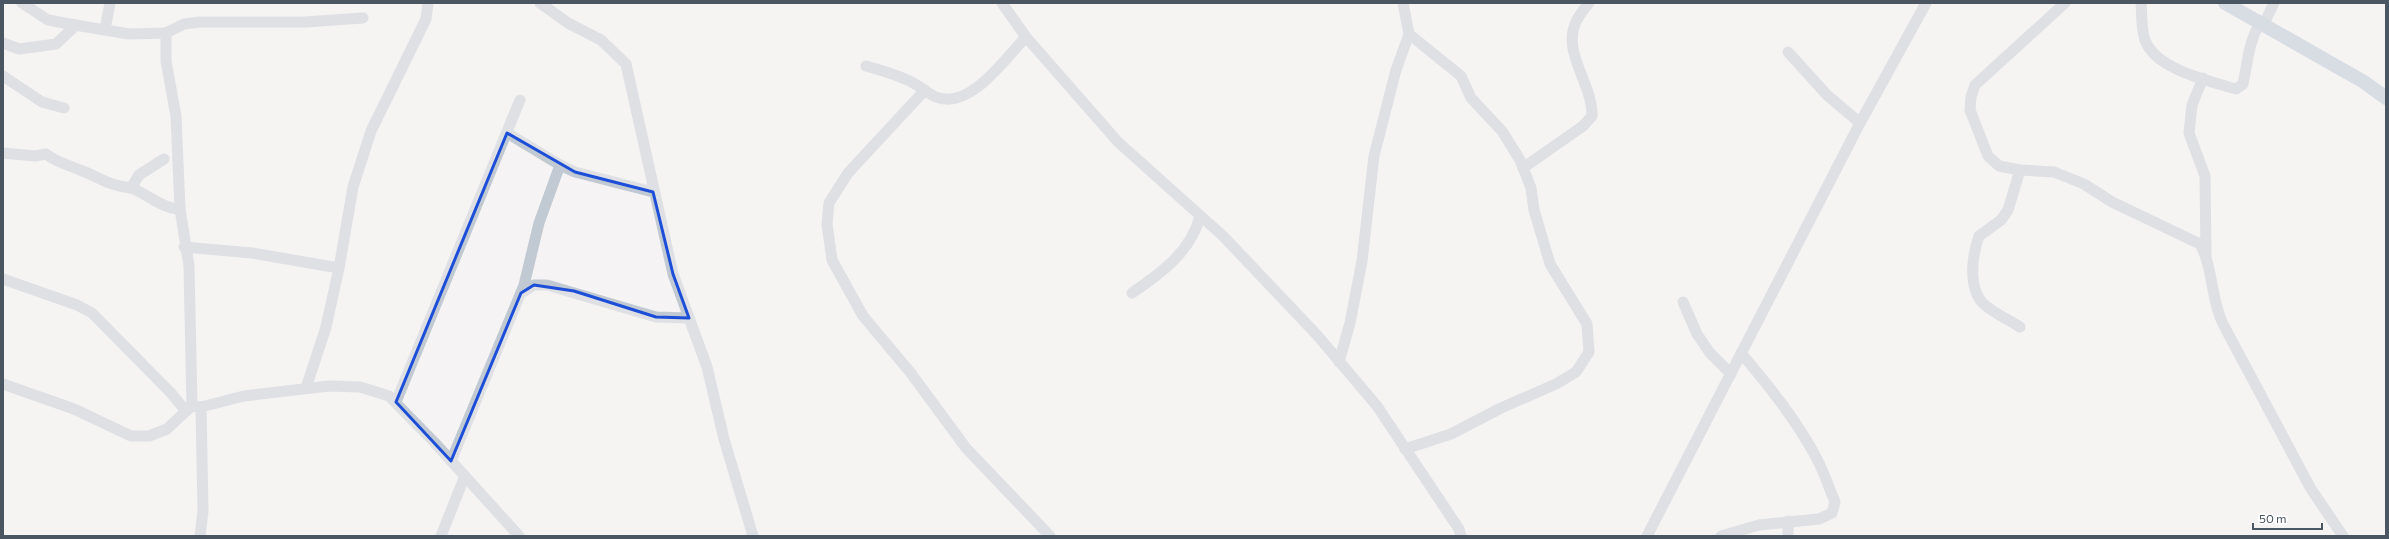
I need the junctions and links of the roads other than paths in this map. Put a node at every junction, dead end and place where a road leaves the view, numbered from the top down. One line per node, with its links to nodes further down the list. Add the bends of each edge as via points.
1 (22, 3): 14 (street, via 48,20)
2 (110, 3): 16 (street)
3 (428, 3): 42 (street, via 426,19 371,131 353,187)
4 (540, 3): 37 (street, via 568,23 601,40 626,64)
5 (1002, 3): 19 (street)
6 (1403, 3): 18 (street)
7 (1589, 3): 34 (street, via 1576,22 1572,35 1573,49 1591,98 1592,116 1583,126)
8 (1926, 3): 29 (street)
9 (2065, 3): 35 (street, via 1975,85 1971,97 1970,110 1988,156 1999,166)
10 (2141, 3): 24 (street, via 2145,40 2153,53 2164,63)
11 (2225, 3): 15 (main road)
12 (2274, 3): 15 (street)
13 (363, 18): 17 (street, via 305,22 200,22 184,24)
14 (76, 25): 16 (street); 20 (street, via 56,44 19,49)
15 (2261, 25): 24 (street, via 2251,40 2247,53 2243,84 2236,89); 26 (main road, via 2364,82)
16 (105, 29): 17 (street, via 129,34)
17 (166, 33): 38 (street, via 166,61 176,116)
18 (1409, 34): 34 (street, via 1461,76 1471,98 1502,131); 50 (street, via 1396,70 1374,156 1362,261 1350,324)
19 (1026, 37): 25 (street, via 972,92 943,98); 39 (street, via 1118,142)
20 (3, 43)
21 (1788, 52): 29 (street, via 1827,95)
22 (866, 66): 25 (street, via 900,76)
23 (3, 76): 28 (street, via 42,102)
24 (2203, 78): 41 (street, via 2192,105 2189,133 2205,176)
25 (925, 90): 64 (street, via 848,173 829,203 827,224 832,260 863,316 910,372 966,448)
26 (2386, 98)
27 (520, 100): 30 (street)
28 (64, 108)
29 (1860, 123): 49 (street)
30 (507, 132): 33 (street); 54 (street)
31 (3, 153): 36 (street, via 35,156 46,154 53,160 81,170 110,185)
32 (164, 159): 36 (street, via 139,175)
33 (560, 165): 37 (street, via 575,172); 44 (street, via 539,223)
34 (1523, 168): 56 (street, via 1550,264 1587,324 1589,352 1576,372 1556,384 1451,434)
35 (2020, 170): 41 (street, via 2054,172 2084,184 2112,202 2200,244); 48 (street, via 2008,210 2001,220 1979,236 1973,266 1978,296 1985,306)
36 (131, 188): 38 (street, via 144,193 168,209)
37 (653, 192): 47 (street, via 673,274)
38 (180, 209): 40 (street)
39 (1200, 216): 45 (street, via 1196,233 1178,256 1161,273); 50 (street, via 1253,266)
40 (184, 247): 42 (street, via 252,253); 55 (street, via 188,266)
41 (2206, 255): 69 (street, via 2215,308 2311,489)
42 (340, 268): 53 (street, via 326,327)
43 (3, 279): 55 (street, via 77,305 92,313 170,392)
44 (521, 293): 47 (street, via 534,285 547,285 656,318); 57 (street)
45 (1132, 293)
46 (1683, 302): 51 (street, via 1697,334 1710,353)
47 (689, 318): 63 (street, via 707,367 724,439)
48 (2020, 327)
49 (1741, 353): 51 (street); 59 (street, via 1806,440 1818,460 1835,502 1832,513 1820,519)
50 (1339, 362): 56 (street, via 1377,406)
51 (1731, 374): 66 (street)
52 (3, 384): 55 (street, via 74,409 131,436 149,436 167,429)
53 (306, 388): 54 (street, via 360,387 389,396); 55 (street, via 244,396)
54 (396, 402): 57 (street)
55 (193, 408): 60 (street, via 203,511)
56 (1405, 449): 65 (street, via 1459,529)
57 (451, 461): 58 (street)
58 (464, 478): 61 (street); 62 (street)
59 (1788, 521): 67 (street, via 1759,525); 68 (street)
60 (200, 536)
61 (441, 536)
62 (519, 536)
63 (753, 536)
64 (1050, 536)
65 (1461, 536)
66 (1647, 536)
67 (1721, 536)
68 (1788, 536)
69 (2343, 536)

